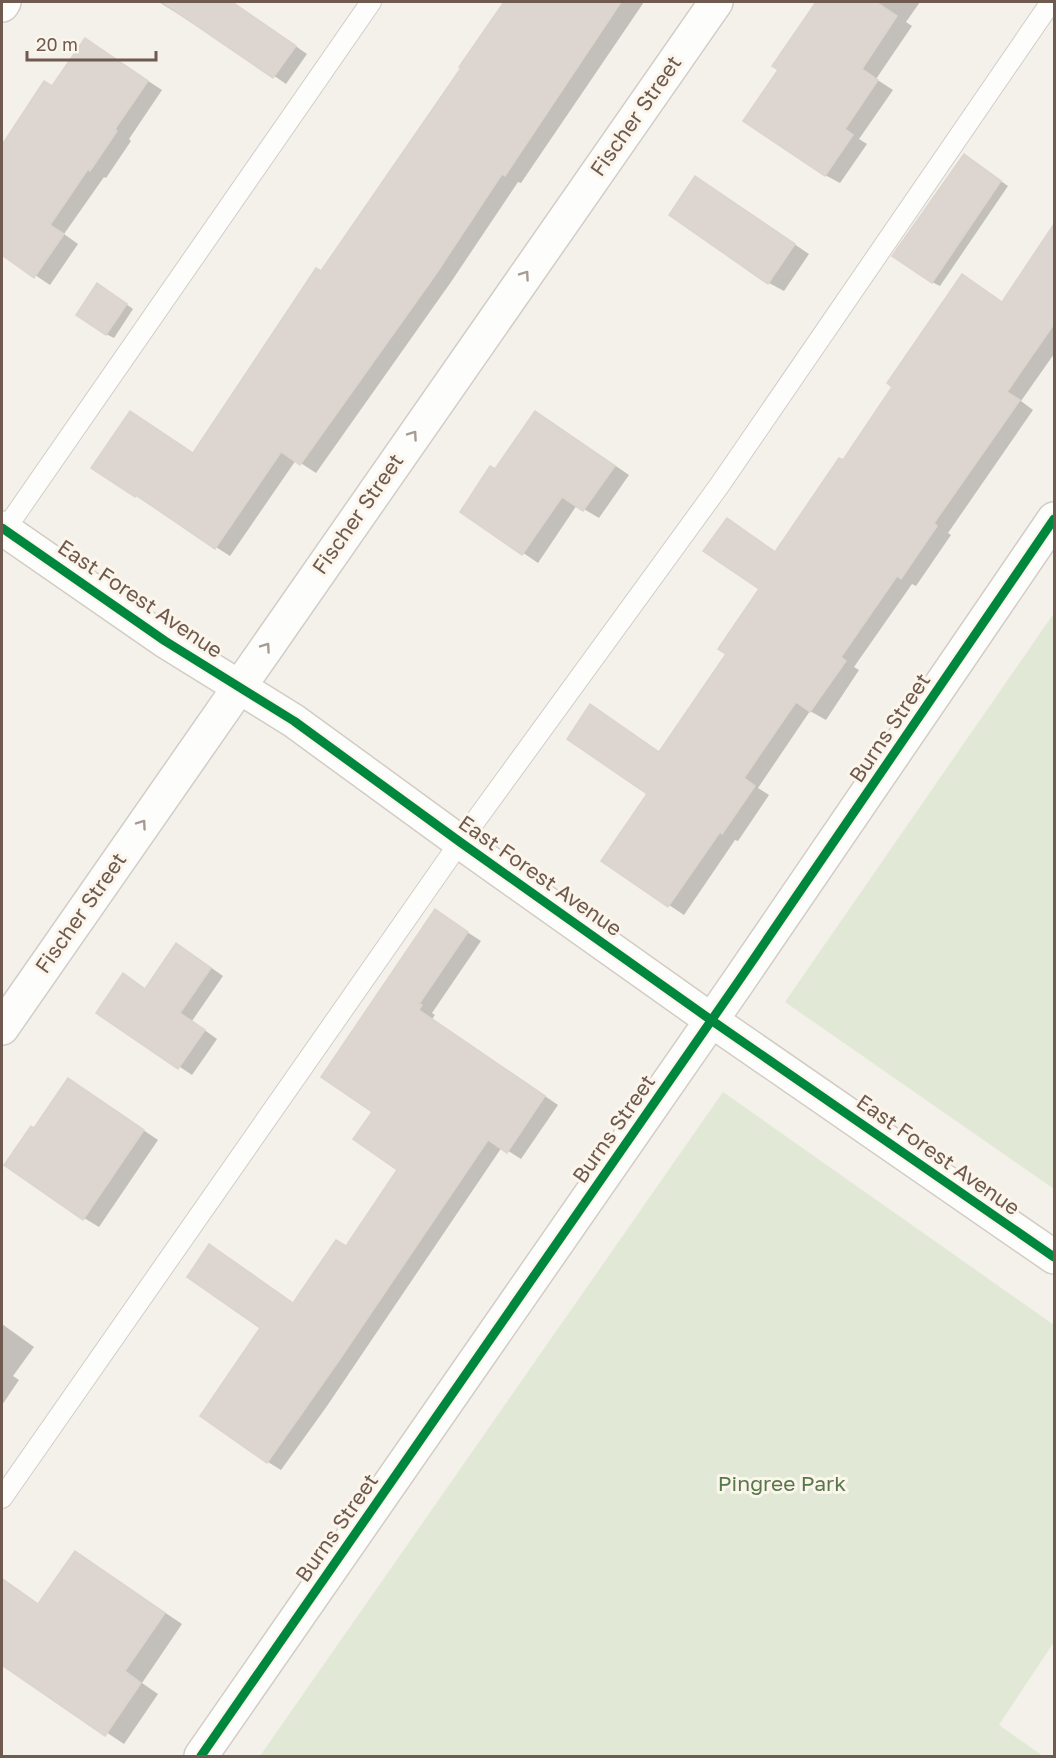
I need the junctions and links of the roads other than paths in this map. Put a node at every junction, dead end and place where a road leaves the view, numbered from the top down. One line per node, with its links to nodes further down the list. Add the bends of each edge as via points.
1 (371, 2): 5 (lane)
2 (716, 2): 6 (street, Fischer Street, one-way to 2)
3 (1051, 2): 7 (lane, via 719,486)
4 (1054, 519): 8 (street, Burns Street)
5 (2, 530): 6 (street, East Forest Avenue)
6 (238, 686): 7 (street, East Forest Avenue, via 294,721); 9 (street, Fischer Street, one-way to 6)
7 (460, 842): 8 (street, East Forest Avenue); 11 (lane)
8 (711, 1020): 10 (street, East Forest Avenue); 12 (street, Burns Street)
9 (2, 1028)
10 (1054, 1257)
11 (2, 1498)
12 (201, 1756)

